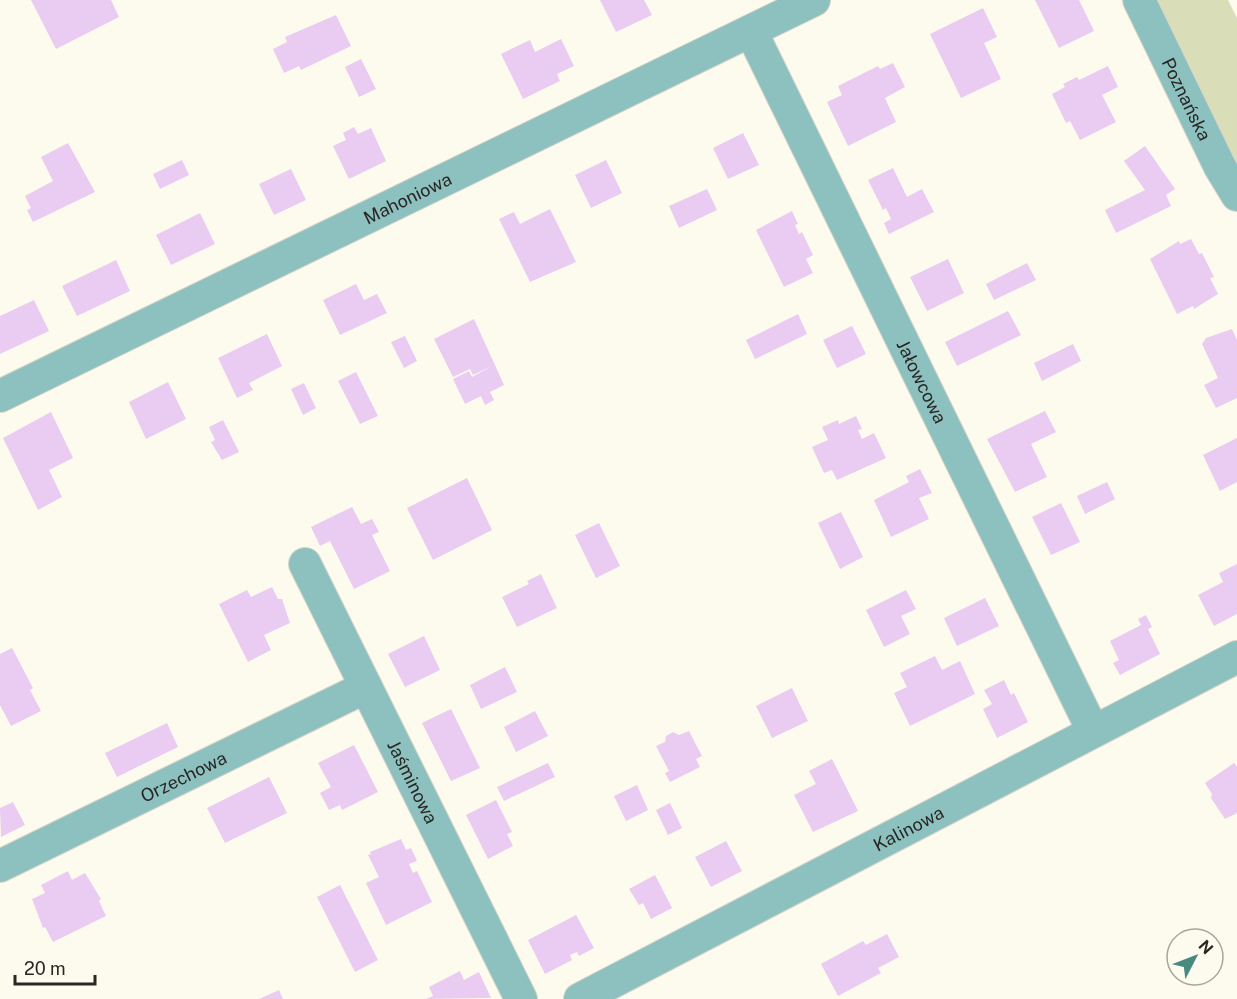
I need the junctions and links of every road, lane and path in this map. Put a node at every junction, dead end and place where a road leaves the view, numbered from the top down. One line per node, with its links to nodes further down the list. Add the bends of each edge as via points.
1 (814, 0): 3 (street, Mahoniowa)
2 (1139, 0): 4 (street, Poznańska)
3 (751, 31): 5 (street, Mahoniowa); 9 (street, Jałowcowa)
4 (1237, 195)
5 (0, 396)
6 (305, 564): 8 (street, Jaśminowa)
7 (1237, 657): 9 (street, Kalinowa)
8 (366, 687): 10 (street, Orzechowa); 11 (street, Jaśminowa)
9 (1093, 730): 12 (street, Kalinowa)
10 (0, 867)
11 (521, 999)
12 (580, 999)

